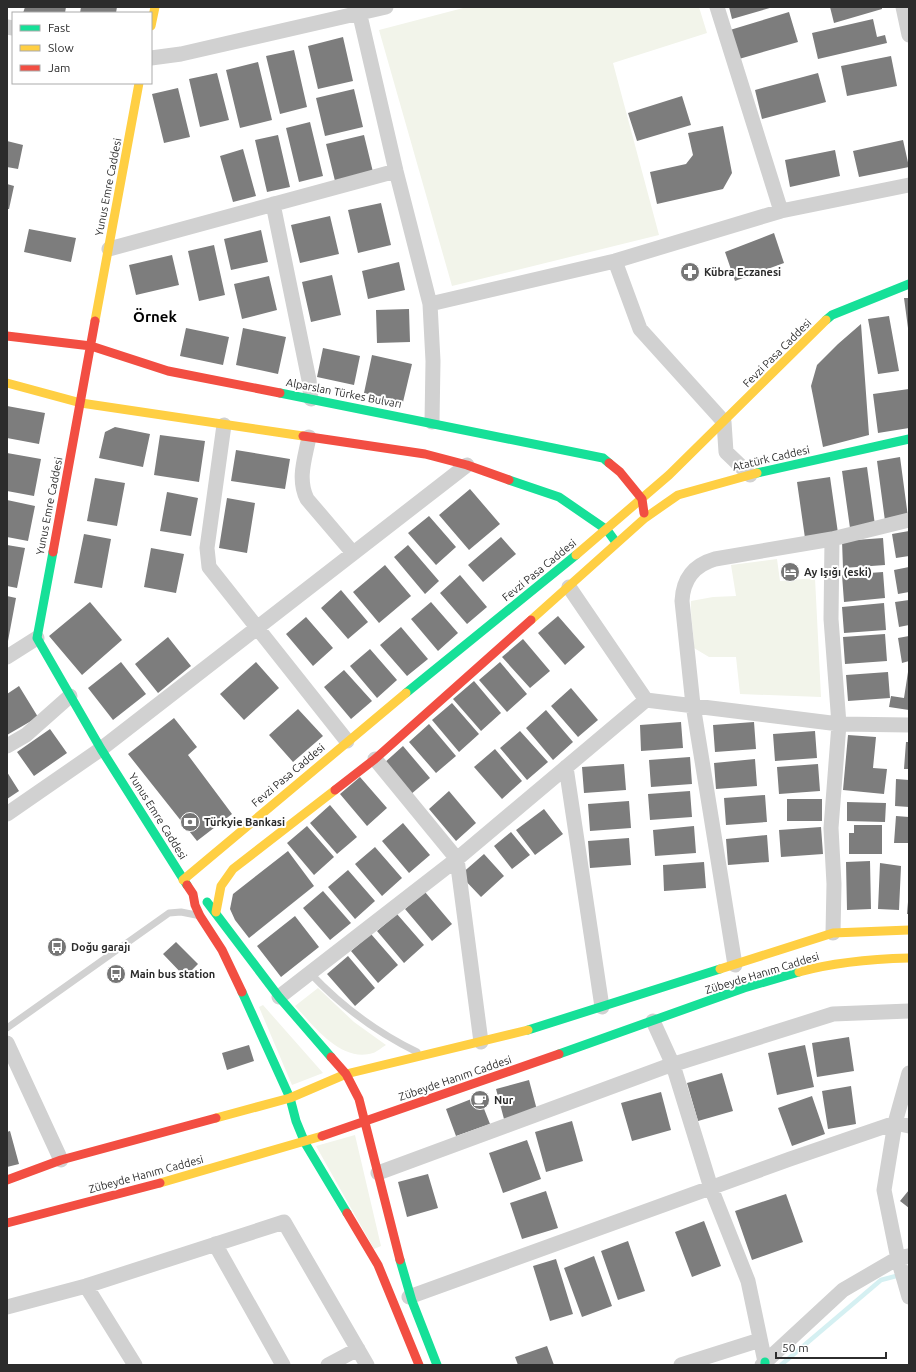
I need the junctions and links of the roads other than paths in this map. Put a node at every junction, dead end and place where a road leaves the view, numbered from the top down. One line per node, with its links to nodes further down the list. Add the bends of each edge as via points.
1 (155, 7): 6 (street)
2 (386, 7): 5 (street)
3 (716, 7): 13 (street)
4 (903, 7): 7 (street)
5 (359, 10): 8 (street, via 181,54); 10 (street)
6 (152, 21)
7 (909, 35)
8 (152, 58)
9 (139, 84): 14 (street, Yunus Emre Caddesi)
10 (396, 171): 12 (street); 17 (street)
11 (909, 185): 13 (street)
12 (273, 204): 14 (street); 21 (street)
13 (781, 211): 15 (street)
14 (108, 248): 19 (street, Yunus Emre Caddesi)
15 (615, 261): 17 (street); 24 (street, via 640,329)
16 (909, 284): 24 (street, Fevzi Pasa Caddesi, via 832,315)
17 (430, 304): 23 (street, via 433,361)
18 (7, 336): 19 (street, Alparslan Türkes Bulvarı)
19 (91, 346): 21 (street, Alparslan Türkes Bulvarı, via 168,372); 22 (street, Yunus Emre Caddesi)
20 (7, 383): 22 (street)
21 (311, 399): 23 (street, Alparslan Türkes Bulvarı)
22 (81, 403): 25 (street); 39 (street, Yunus Emre Caddesi)
23 (432, 422): 30 (street, Alparslan Türkes Bulvarı, via 603,458 620,472)
24 (724, 422): 29 (street, via 726,452); 30 (street, Fevzi Pasa Caddesi)
25 (224, 425): 26 (street); 38 (street, via 207,548 209,566)
26 (308, 437): 28 (street, via 425,454); 36 (street, via 302,476 304,492 307,499)
27 (909, 439): 29 (street, Atatürk Caddesi)
28 (467, 465): 33 (street, via 559,497); 36 (street)
29 (750, 475): 31 (street, Atatürk Caddesi, via 678,495)
30 (642, 499): 31 (street); 33 (street, Fevzi Pasa Caddesi)
31 (645, 518): 35 (street)
32 (909, 520): 34 (street)
33 (607, 530): 35 (street); 46 (street, Fevzi Pasa Caddesi)
34 (832, 539): 43 (street, via 715,559 693,571 684,585 682,601); 44 (street, via 831,619)
35 (618, 544): 37 (street)
36 (354, 553): 38 (street)
37 (569, 587): 42 (street); 49 (street)
38 (258, 627): 46 (street); 48 (street)
39 (37, 638): 40 (street); 41 (street, Yunus Emre Caddesi)
40 (7, 657)
41 (70, 696): 47 (street, via 26,735); 48 (street, Yunus Emre Caddesi)
42 (646, 700): 43 (street); 50 (street)
43 (694, 705): 44 (street); 60 (street)
44 (839, 724): 45 (street); 58 (street, via 831,828)
45 (909, 725)
46 (347, 741): 53 (street, Fevzi Pasa Caddesi)
47 (7, 746)
48 (101, 749): 51 (street); 53 (street, Yunus Emre Caddesi)
49 (375, 759): 52 (street); 55 (street, via 233,870 221,886)
50 (566, 767): 52 (street); 63 (street)
51 (7, 814)
52 (457, 859): 61 (street); 67 (street)
53 (183, 880): 54 (street, Yunus Emre Caddesi)
54 (193, 894): 55 (street, via 204,899); 56 (street)
55 (216, 912): 62 (street)
56 (200, 916): 66 (lane, via 181,912 168,913); 73 (street, via 222,950)
57 (909, 930): 58 (street, Zübeyde Hanım Caddesi)
58 (833, 933): 60 (street, Zübeyde Hanım Caddesi)
59 (909, 958): 65 (street, Zübeyde Hanım Caddesi, via 886,957 831,964 752,986)
60 (735, 965): 63 (street, Zübeyde Hanım Caddesi)
61 (310, 973): 62 (street); 69 (lane, via 356,1016 404,1046)
62 (279, 997): 72 (street)
63 (602, 1007): 67 (street, Zübeyde Hanım Caddesi, via 537,1028)
64 (909, 1010): 70 (street, via 833,1014)
65 (653, 1021): 70 (street); 74 (street, Zübeyde Hanım Caddesi)
66 (7, 1028)
67 (481, 1042): 69 (street, Zübeyde Hanım Caddesi)
68 (7, 1043): 77 (street)
69 (425, 1055): 72 (street, Zübeyde Hanım Caddesi)
70 (673, 1065): 78 (street); 80 (street)
71 (909, 1073): 75 (street)
72 (346, 1074): 73 (street, Zübeyde Hanım Caddesi); 74 (street)
73 (290, 1098): 76 (street); 77 (street, Zübeyde Hanım Caddesi)
74 (365, 1122): 76 (street, Zübeyde Hanım Caddesi); 78 (street)
75 (902, 1124): 80 (street); 83 (street, via 884,1190)
76 (305, 1143): 81 (street, Zübeyde Hanım Caddesi); 95 (street, via 378,1265)
77 (61, 1160): 79 (street, Zübeyde Hanım Caddesi)
78 (378, 1173): 86 (street)
79 (7, 1180)
80 (711, 1188): 86 (street); 88 (street, via 748,1280)
81 (7, 1223)
82 (215, 1244): 84 (street); 89 (street, via 284,1222); 92 (street)
83 (902, 1258): 85 (street); 90 (street, via 843,1290)
84 (86, 1286): 87 (street); 91 (street)
85 (907, 1293)
86 (409, 1297): 96 (street)
87 (7, 1307)
88 (760, 1340): 90 (street); 97 (street)
89 (358, 1349): 93 (street); 94 (street)
90 (764, 1364)
91 (135, 1365)
92 (283, 1365)
93 (328, 1365)
94 (367, 1365)
95 (419, 1365)
96 (437, 1365)
97 (681, 1365)

